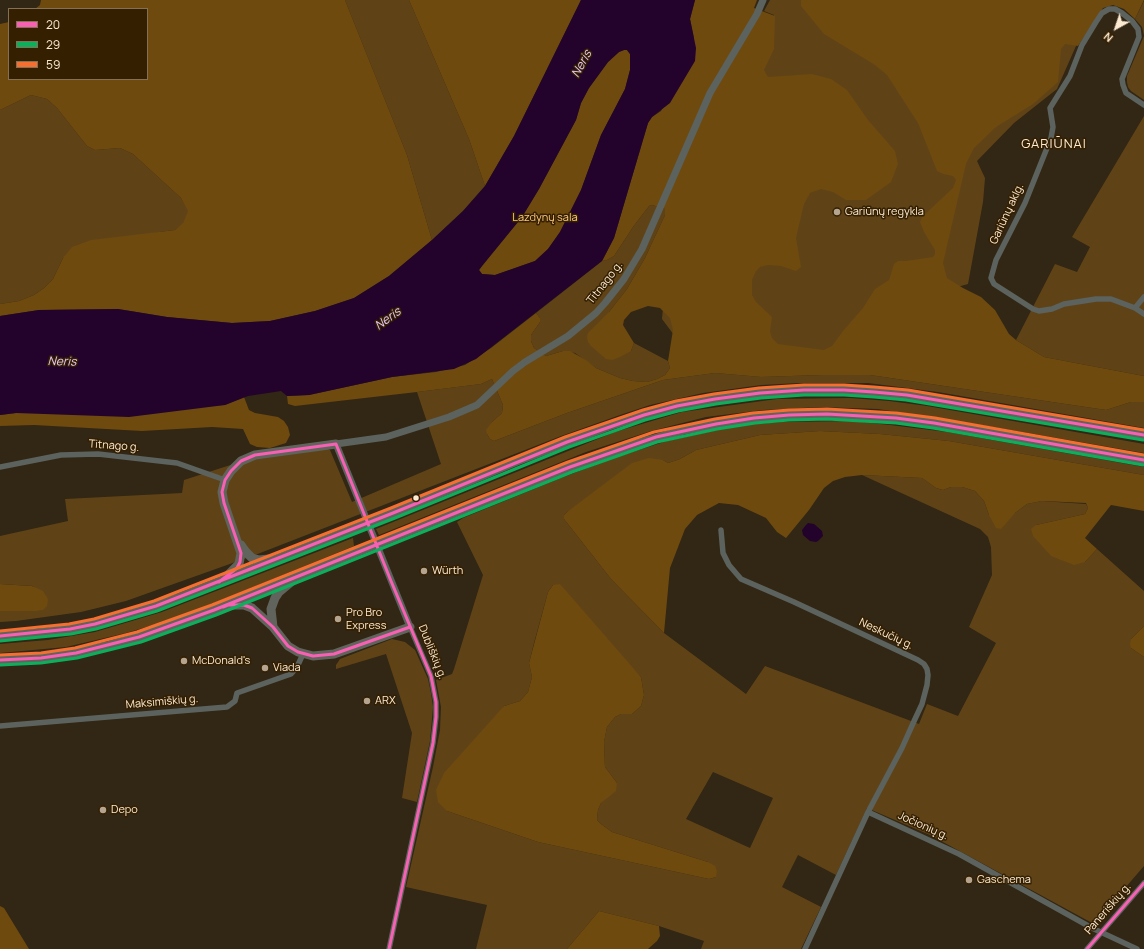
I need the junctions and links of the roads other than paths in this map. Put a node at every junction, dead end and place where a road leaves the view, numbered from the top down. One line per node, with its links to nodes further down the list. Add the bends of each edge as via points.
1 (763, 0): 7 (street, Titnago g., via 710,93 636,260 616,291 596,313 568,336 513,370 472,408 386,436)
2 (1144, 105): 4 (street, Gariūnų aklg., via 1126,93 1122,79 1139,37 1138,29 1122,13 1109,9 1102,13 1082,45 1070,76 1050,108 1051,138 1025,203 996,260 991,278 994,284 1039,311 1096,299 1111,299)
3 (1144, 297): 4 (street)
4 (1135, 308): 5 (street, Gariūnų aklg.)
5 (1144, 314)
6 (1144, 435): 13 (highway, bridge, via 907,395 804,390 715,399 677,406 623,422 517,461)
7 (336, 444): 10 (highway, via 255,454 241,461); 18 (street, Dubliškių g.)
8 (1144, 460): 14 (highway, bridge, via 896,418 827,414 754,418 684,430 623,448)
9 (0, 467): 10 (street, Titnago g., via 61,455 98,454 177,463)
10 (225, 480): 12 (highway, via 222,492 224,503)
11 (722, 530): 23 (street, Neskučių g., via 723,553 741,579 918,660 927,669 922,704)
12 (235, 533): 13 (highway, via 252,558 259,560); 15 (highway, via 241,553 240,562)
13 (281, 557): 15 (highway)
14 (298, 576): 16 (highway); 17 (highway, via 274,598 271,609)
15 (218, 583): 19 (highway, via 156,606 95,624 39,634)
16 (228, 605): 17 (highway, via 252,608); 21 (highway, via 146,635 107,646 42,658)
17 (273, 627): 20 (highway, via 288,646)
18 (410, 627): 20 (highway, via 334,654); 26 (street, Dubliškių g., via 431,676 436,717 433,743)
19 (0, 636)
20 (303, 654): 22 (street, Maksimiškių g., via 297,667 290,674 237,693 235,701 226,707)
21 (0, 660)
22 (0, 726)
23 (868, 812): 25 (street, Jočionių g., via 959,854); 27 (street)
24 (1144, 883): 25 (street, Paneriškių g.)
25 (1101, 933): 28 (street, Paneriškių g.); 29 (street, Jočionių g.)
26 (389, 949)
27 (805, 949)
28 (1087, 949)
29 (1138, 949)

